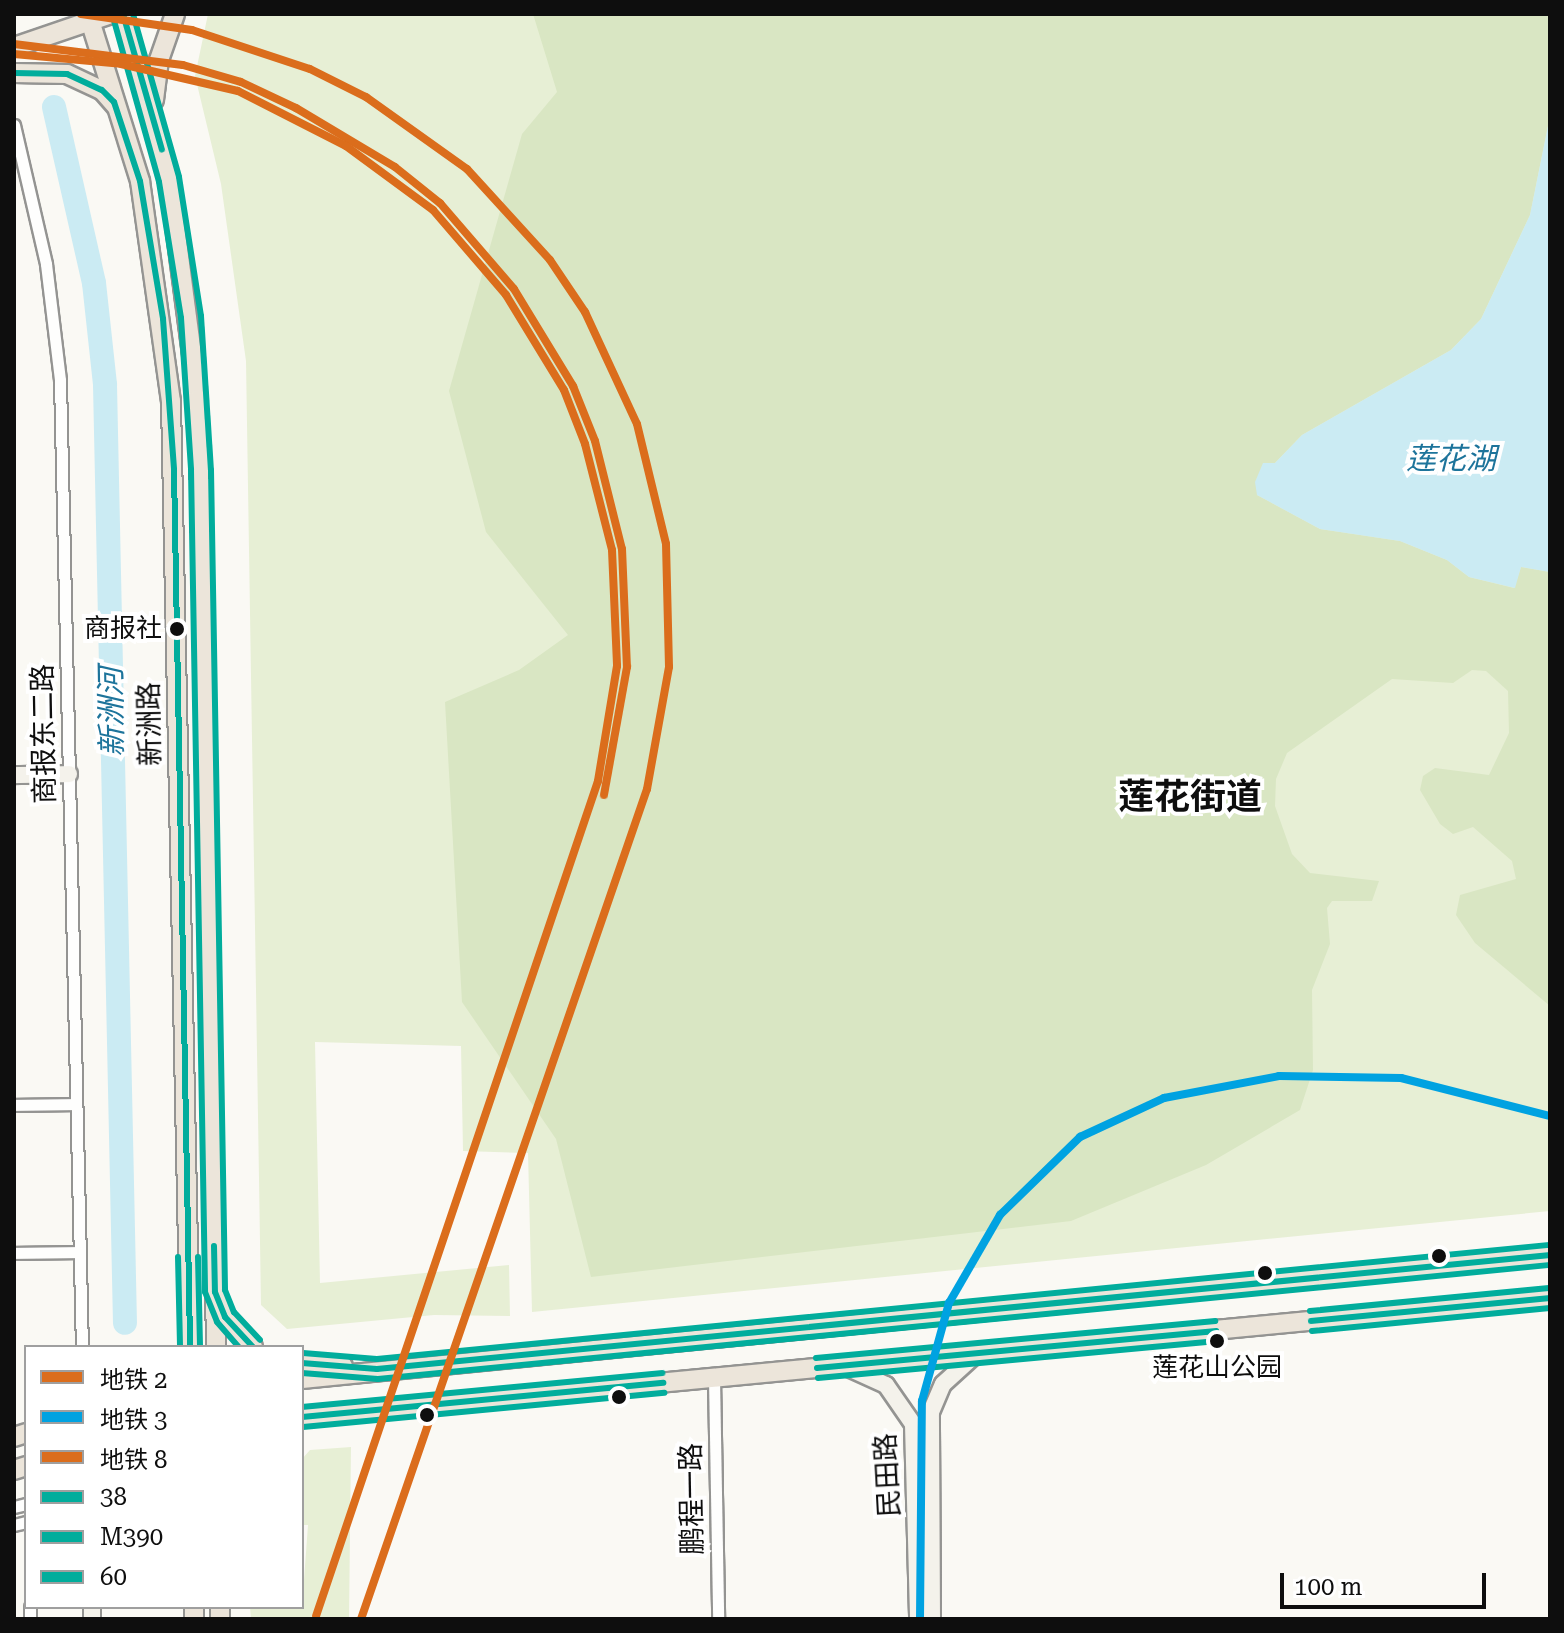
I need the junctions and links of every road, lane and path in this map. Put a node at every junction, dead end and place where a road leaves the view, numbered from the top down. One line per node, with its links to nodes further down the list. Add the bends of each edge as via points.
1 (111, 14): 4 (main road)
2 (123, 14): 7 (main road, 新洲路)
3 (175, 14): 7 (main road, via 159,60)
4 (90, 18): 5 (main road); 8 (main road, 新洲路)
5 (14, 47)
6 (17, 75): 8 (main road, via 85,80 114,102)
7 (154, 115): 17 (main road, 新洲路, via 181,243 198,399)
8 (124, 120): 20 (main road, 新洲路, via 152,245 171,401)
9 (14, 125): 10 (street, 商报东二路, via 40,235 59,361)
10 (69, 774): 11 (street); 12 (street, 商报东二路)
11 (14, 775)
12 (75, 1104): 13 (street); 14 (street, 商报东二路)
13 (14, 1105)
14 (78, 1252): 15 (street); 19 (street, 商报东二路)
15 (14, 1253)
16 (1550, 1255): 26 (main road)
17 (215, 1292): 21 (main road, 新洲路); 22 (main road, via 225,1317)
18 (1550, 1298): 23 (main road)
19 (82, 1345)
20 (190, 1345)
21 (216, 1345)
22 (251, 1345)
23 (975, 1355): 25 (main road); 32 (street, 民田路, via 943,1384 929,1423)
24 (304, 1363): 26 (main road)
25 (842, 1366): 27 (main road); 31 (street, 民田路, via 886,1385 913,1424)
26 (377, 1369): 28 (main road)
27 (714, 1378): 29 (main road); 30 (street, 鹏程一路)
28 (304, 1379)
29 (308, 1418)
30 (718, 1619)
31 (918, 1619)
32 (932, 1619)

